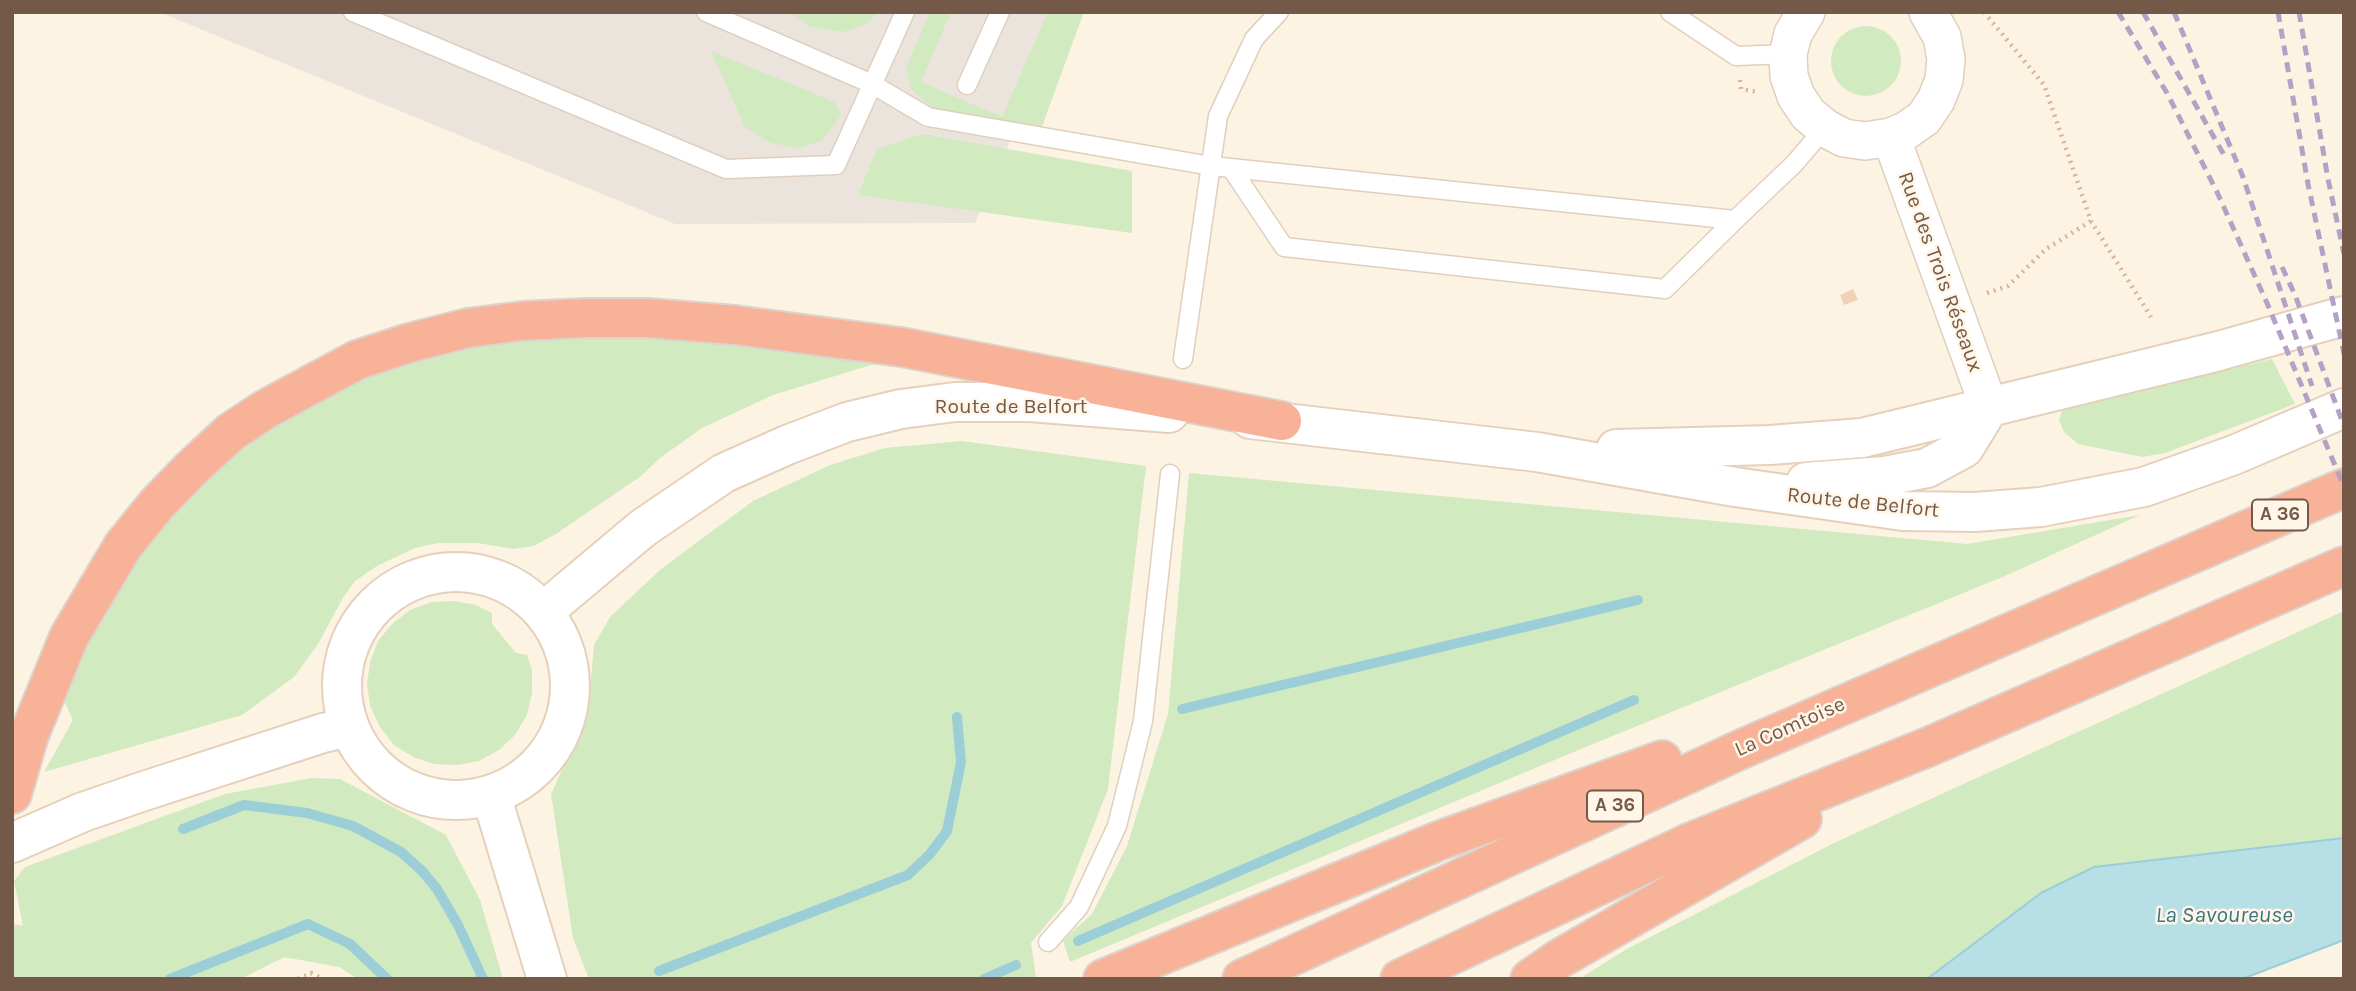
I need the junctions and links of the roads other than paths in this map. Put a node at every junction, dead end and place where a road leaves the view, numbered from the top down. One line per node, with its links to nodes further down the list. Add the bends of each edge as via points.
1 (353, 12): 10 (lane, via 726,169 836,165)
2 (706, 12): 10 (lane)
3 (905, 12): 10 (lane)
4 (1000, 12): 11 (lane)
5 (1279, 12): 14 (lane, via 1254,39 1218,116)
6 (1670, 12): 9 (lane, via 1736,56)
7 (1806, 12): 9 (street)
8 (1928, 12): 13 (street, via 1942,37 1944,80 1924,118)
9 (1788, 54): 12 (street, via 1796,96)
10 (873, 84): 14 (lane, via 928,117)
11 (967, 85)
12 (1825, 128): 13 (street, via 1844,138 1865,141); 16 (lane)
13 (1891, 137): 19 (street, Rue des Trois Réseaux)
14 (1210, 166): 15 (lane); 18 (lane)
15 (1231, 168): 16 (lane); 16 (lane, via 1284,247 1665,289)
16 (1735, 220)
17 (2344, 316): 19 (main road, Route de Belfort)
18 (1183, 359)
19 (1989, 407): 22 (main road, Route de Belfort, via 1862,438); 24 (main road, via 1964,448 1927,468 1885,476)
20 (2344, 408): 24 (main road, Route de Belfort, via 2144,487 2041,507 1903,511)
21 (1283, 421): 22 (main road, Route de Belfort); 27 (main road, Route de Belfort, via 1030,402 955,402 848,422 724,473 643,528); 31 (highway, via 901,348 735,325 648,318 522,321 467,328 409,343 357,360 266,409 231,432 157,503 123,546 69,637 29,735)
22 (1537, 452): 24 (main road, Route de Belfort)
23 (1170, 474): 34 (lane, via 1143,721 1117,826 1079,907)
24 (1735, 488)
25 (2344, 488): 28 (highway, La Comtoise / A 36)
26 (2344, 566): 30 (highway)
27 (543, 612): 29 (main road, via 528,597 490,577 469,572 427,575 388,593 372,607 349,643 341,685); 32 (main road, via 566,656 570,681 566,718 550,751 534,770)
28 (1991, 640): 36 (highway, via 1441,840); 37 (highway, La Comtoise / A 36, via 1731,753)
29 (349, 727): 32 (main road, via 372,764 407,790 449,800); 33 (main road, via 141,792)
30 (1928, 747): 38 (highway, via 1689,843); 39 (highway)
31 (12, 794)
32 (491, 795): 35 (main road)
33 (20, 839)
34 (1048, 942)
35 (547, 979)
36 (1104, 979)
37 (1242, 979)
38 (1400, 979)
39 (1530, 979)

